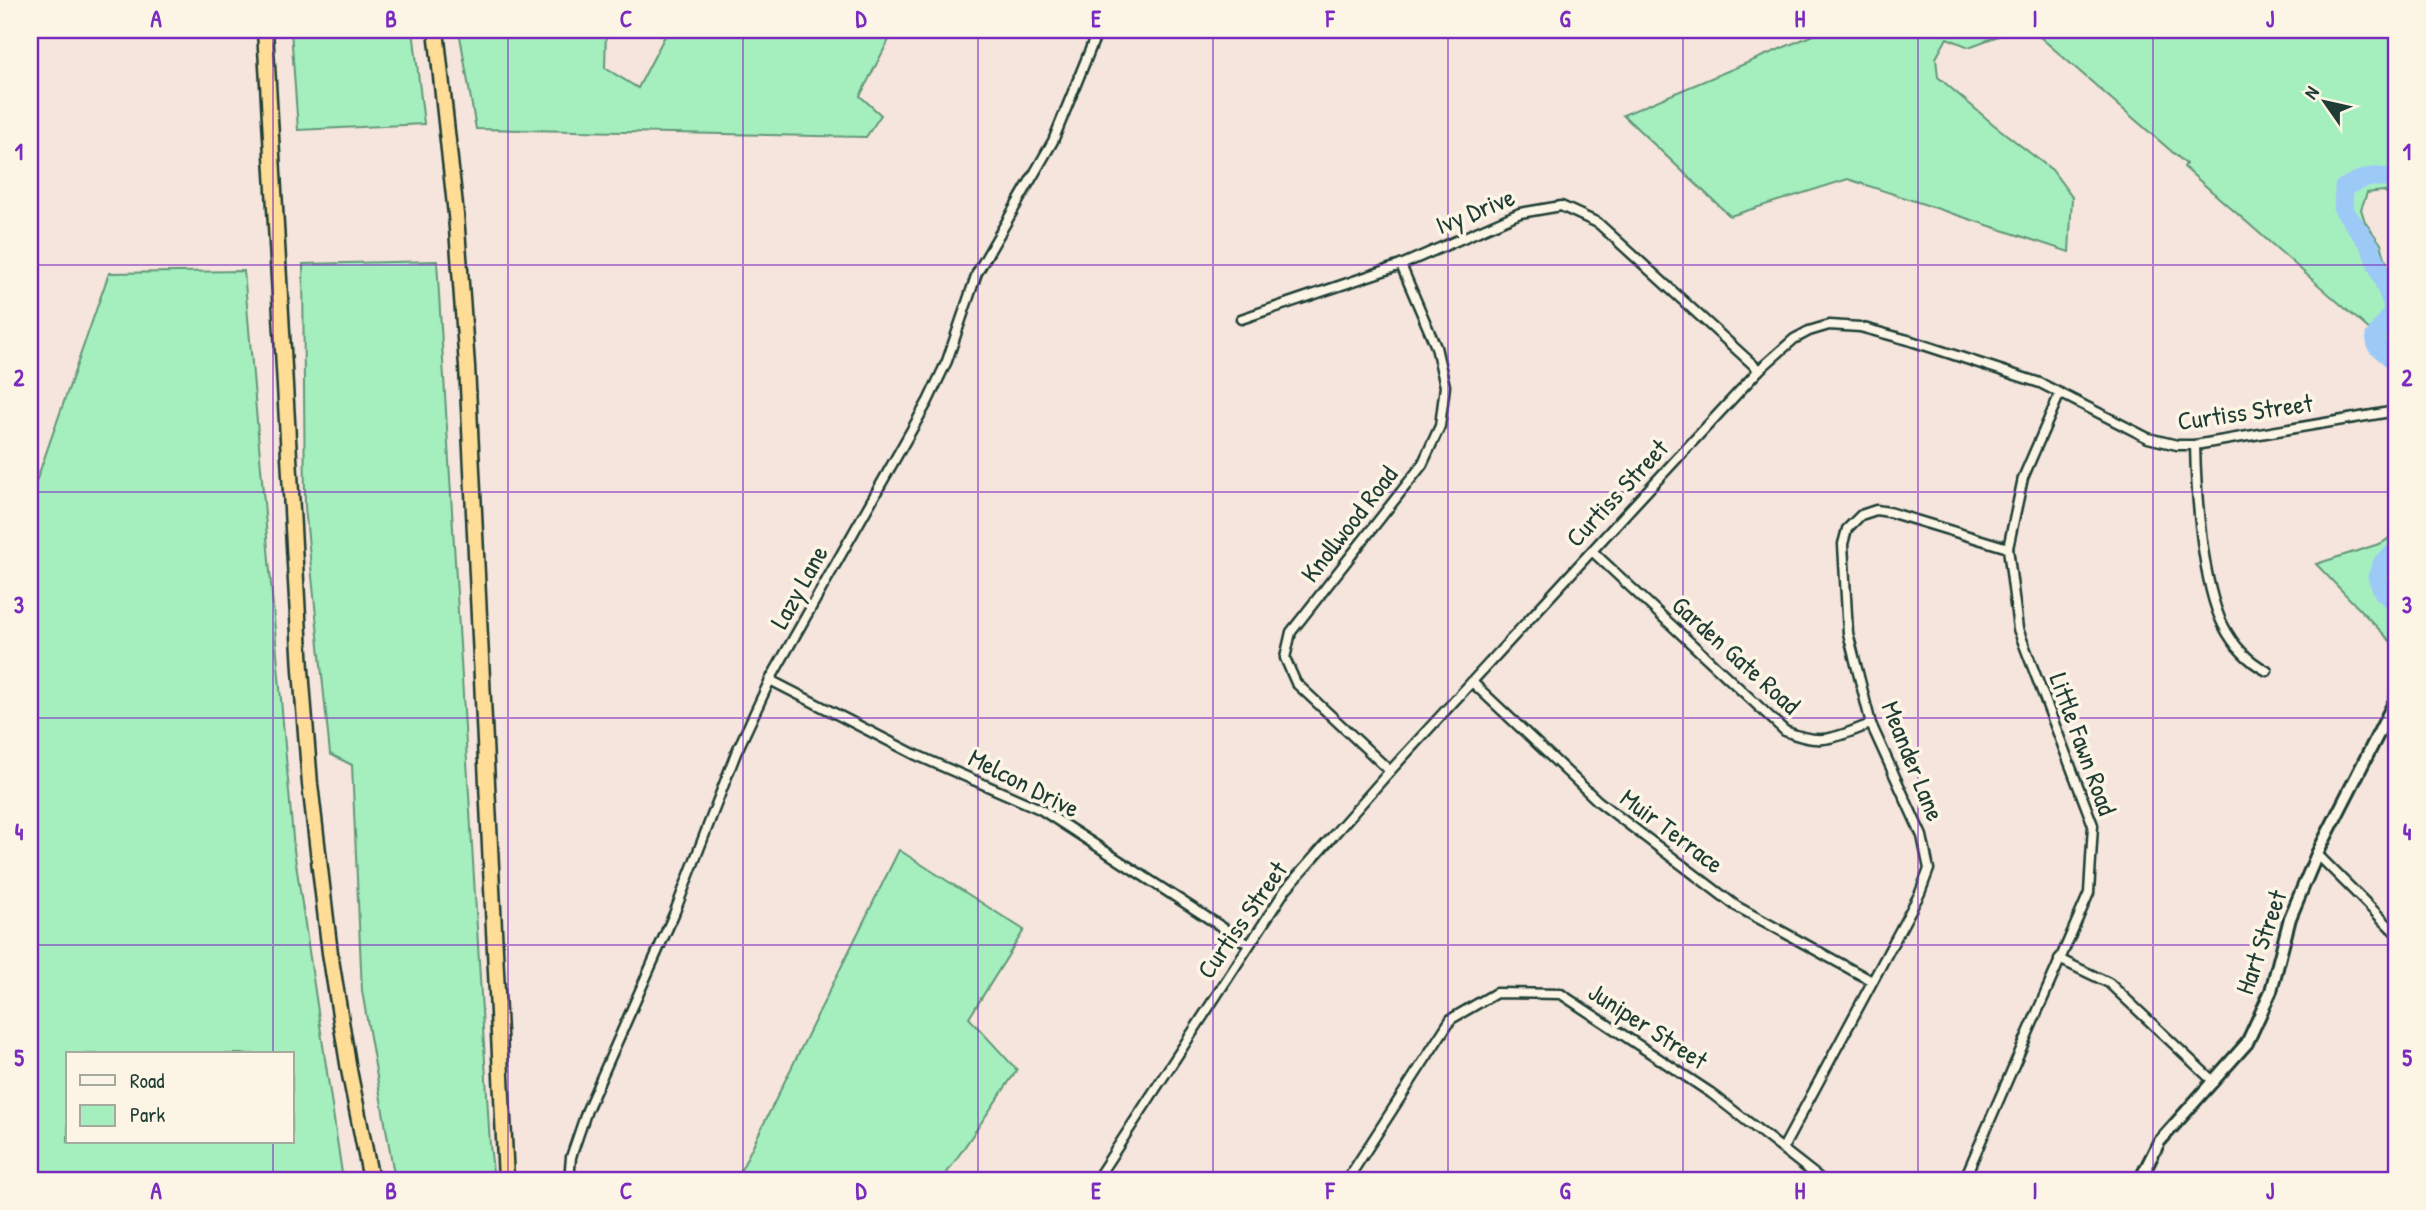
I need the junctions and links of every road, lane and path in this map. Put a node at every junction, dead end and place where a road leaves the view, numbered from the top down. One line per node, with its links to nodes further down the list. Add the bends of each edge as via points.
1 (265, 30): 25 (highway, via 310,784 332,965)
2 (436, 30): 26 (highway, via 467,366)
3 (1098, 30): 13 (street, Lazy Lane, via 1053,141 977,273 928,401)
4 (1401, 264): 5 (street, Ivy Drive); 6 (street, Ivy Drive, via 1520,213 1561,206 1598,223); 17 (street, Knollwood Road, via 1436,347 1445,386 1440,426 1422,465 1291,632 1285,658 1296,683)
5 (1241, 319)
6 (1759, 370): 7 (street, Curtiss Street, via 1794,339 1829,325 1845,324 2010,372); 11 (street, Curtiss Street)
7 (2060, 393): 9 (street, Curtiss Street, via 2148,438); 10 (street, Little Fawn Road, via 2022,478)
8 (2396, 411): 9 (street, Curtiss Street)
9 (2195, 445): 12 (street, via 2204,547 2218,611 2242,653)
10 (2008, 548): 16 (street, Meander Lane, via 1876,510 1861,515 1847,529 1843,544 1848,634); 21 (street, Little Fawn Road, via 2018,629 2093,825 2089,893)
11 (1592, 551): 14 (street, Curtiss Street); 16 (street, Garden Gate Road, via 1785,731 1805,739 1826,740)
12 (2267, 671)
13 (770, 680): 20 (street, Melcon Drive, via 914,754 1040,809); 27 (street, Lazy Lane, via 587,1110 571,1157)
14 (1472, 682): 17 (street, Curtiss Street); 22 (street, Muir Terrace, via 1598,801 1736,906)
15 (2396, 699): 18 (street, Hart Street)
16 (1871, 724): 22 (street, Meander Lane, via 1922,836 1930,869)
17 (1390, 771): 20 (street, Curtiss Street, via 1286,888)
18 (2317, 854): 19 (street); 23 (street, Hart Street, via 2290,918 2271,991 2246,1044)
19 (2396, 933)
20 (1248, 944): 28 (street, Curtiss Street)
21 (2059, 959): 23 (street, via 2109,983); 31 (street, Little Fawn Road)
22 (1872, 981): 24 (street, Meander Lane)
23 (2214, 1082): 32 (street, Hart Street, via 2160,1142)
24 (1783, 1148): 29 (street, Juniper Street, via 1711,1093 1561,994 1496,993 1451,1019); 30 (street, Juniper Street)
25 (371, 1180)
26 (506, 1180)
27 (569, 1180)
28 (1096, 1180)
29 (1347, 1180)
30 (1822, 1180)
31 (1964, 1180)
32 (2140, 1180)

